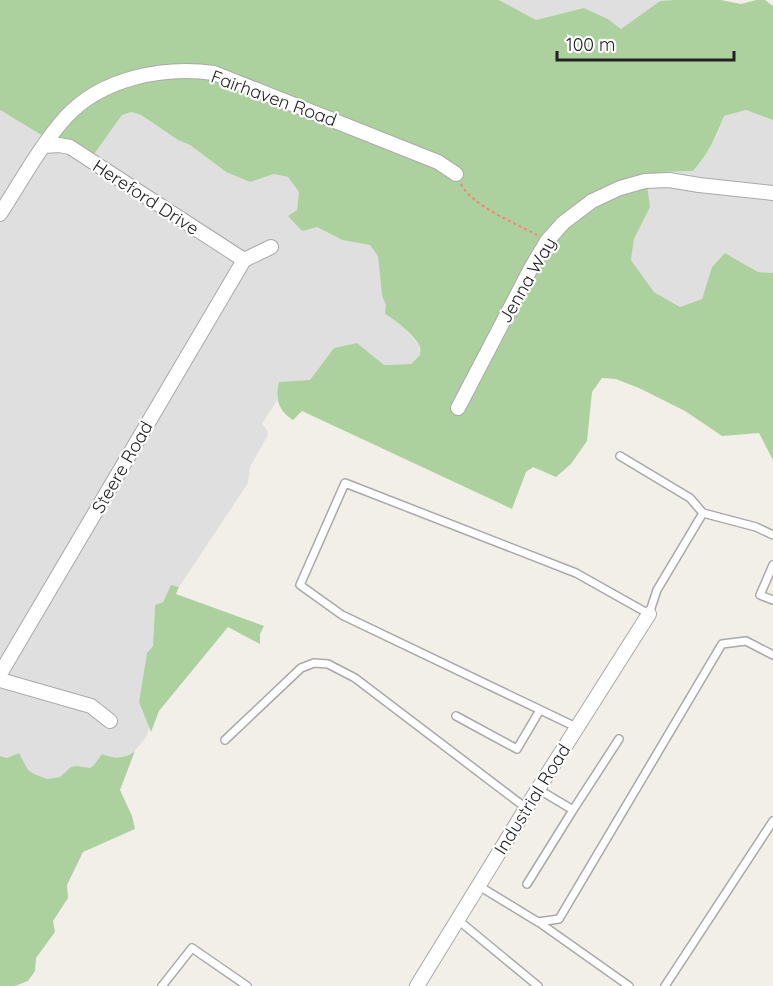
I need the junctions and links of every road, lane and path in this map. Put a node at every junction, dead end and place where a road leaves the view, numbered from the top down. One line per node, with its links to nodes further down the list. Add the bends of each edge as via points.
1 (44, 146): 2 (street, Fairhaven Road, via 65,117 108,87 150,74 195,70 240,83 438,162); 4 (street, Fairhaven Road); 7 (street, Hereford Drive, via 70,147)
2 (456, 174): 5 (path, via 475,201)
3 (773, 193): 5 (street, Jenna Way, via 669,180 645,181 592,201)
4 (0, 214)
5 (547, 241): 8 (street, Jenna Way)
6 (271, 247): 7 (street)
7 (244, 260): 16 (street, Steere Road)
8 (458, 408)
9 (620, 456): 10 (lane, via 690,498)
10 (703, 513): 11 (lane, via 756,526); 14 (lane, via 657,590)
11 (773, 535)
12 (773, 565): 13 (lane, via 760,594)
13 (773, 600)
14 (649, 614): 18 (lane, via 576,573 345,483 300,585 342,615); 21 (street, Industrial Road)
15 (773, 655): 31 (lane, via 746,641 722,644 559,919)
16 (0, 674)
17 (0, 681): 20 (street, via 91,706)
18 (540, 710): 19 (lane, via 517,749); 21 (lane)
19 (456, 716)
20 (110, 721)
21 (576, 728): 24 (street, Industrial Road)
22 (619, 739): 26 (lane)
23 (225, 740): 25 (lane, via 301,668 314,663 328,664 355,678)
24 (538, 789): 25 (street, Industrial Road); 26 (lane)
25 (526, 808): 29 (street, Industrial Road)
26 (573, 810): 28 (lane)
27 (773, 822): 37 (lane)
28 (527, 884)
29 (479, 886): 30 (street, Industrial Road); 31 (lane)
30 (458, 920): 34 (street, Industrial Road); 35 (lane)
31 (537, 921): 36 (lane)
32 (162, 986): 33 (lane, via 192,948)
33 (247, 986)
34 (417, 986)
35 (538, 986)
36 (629, 986)
37 (665, 986)

